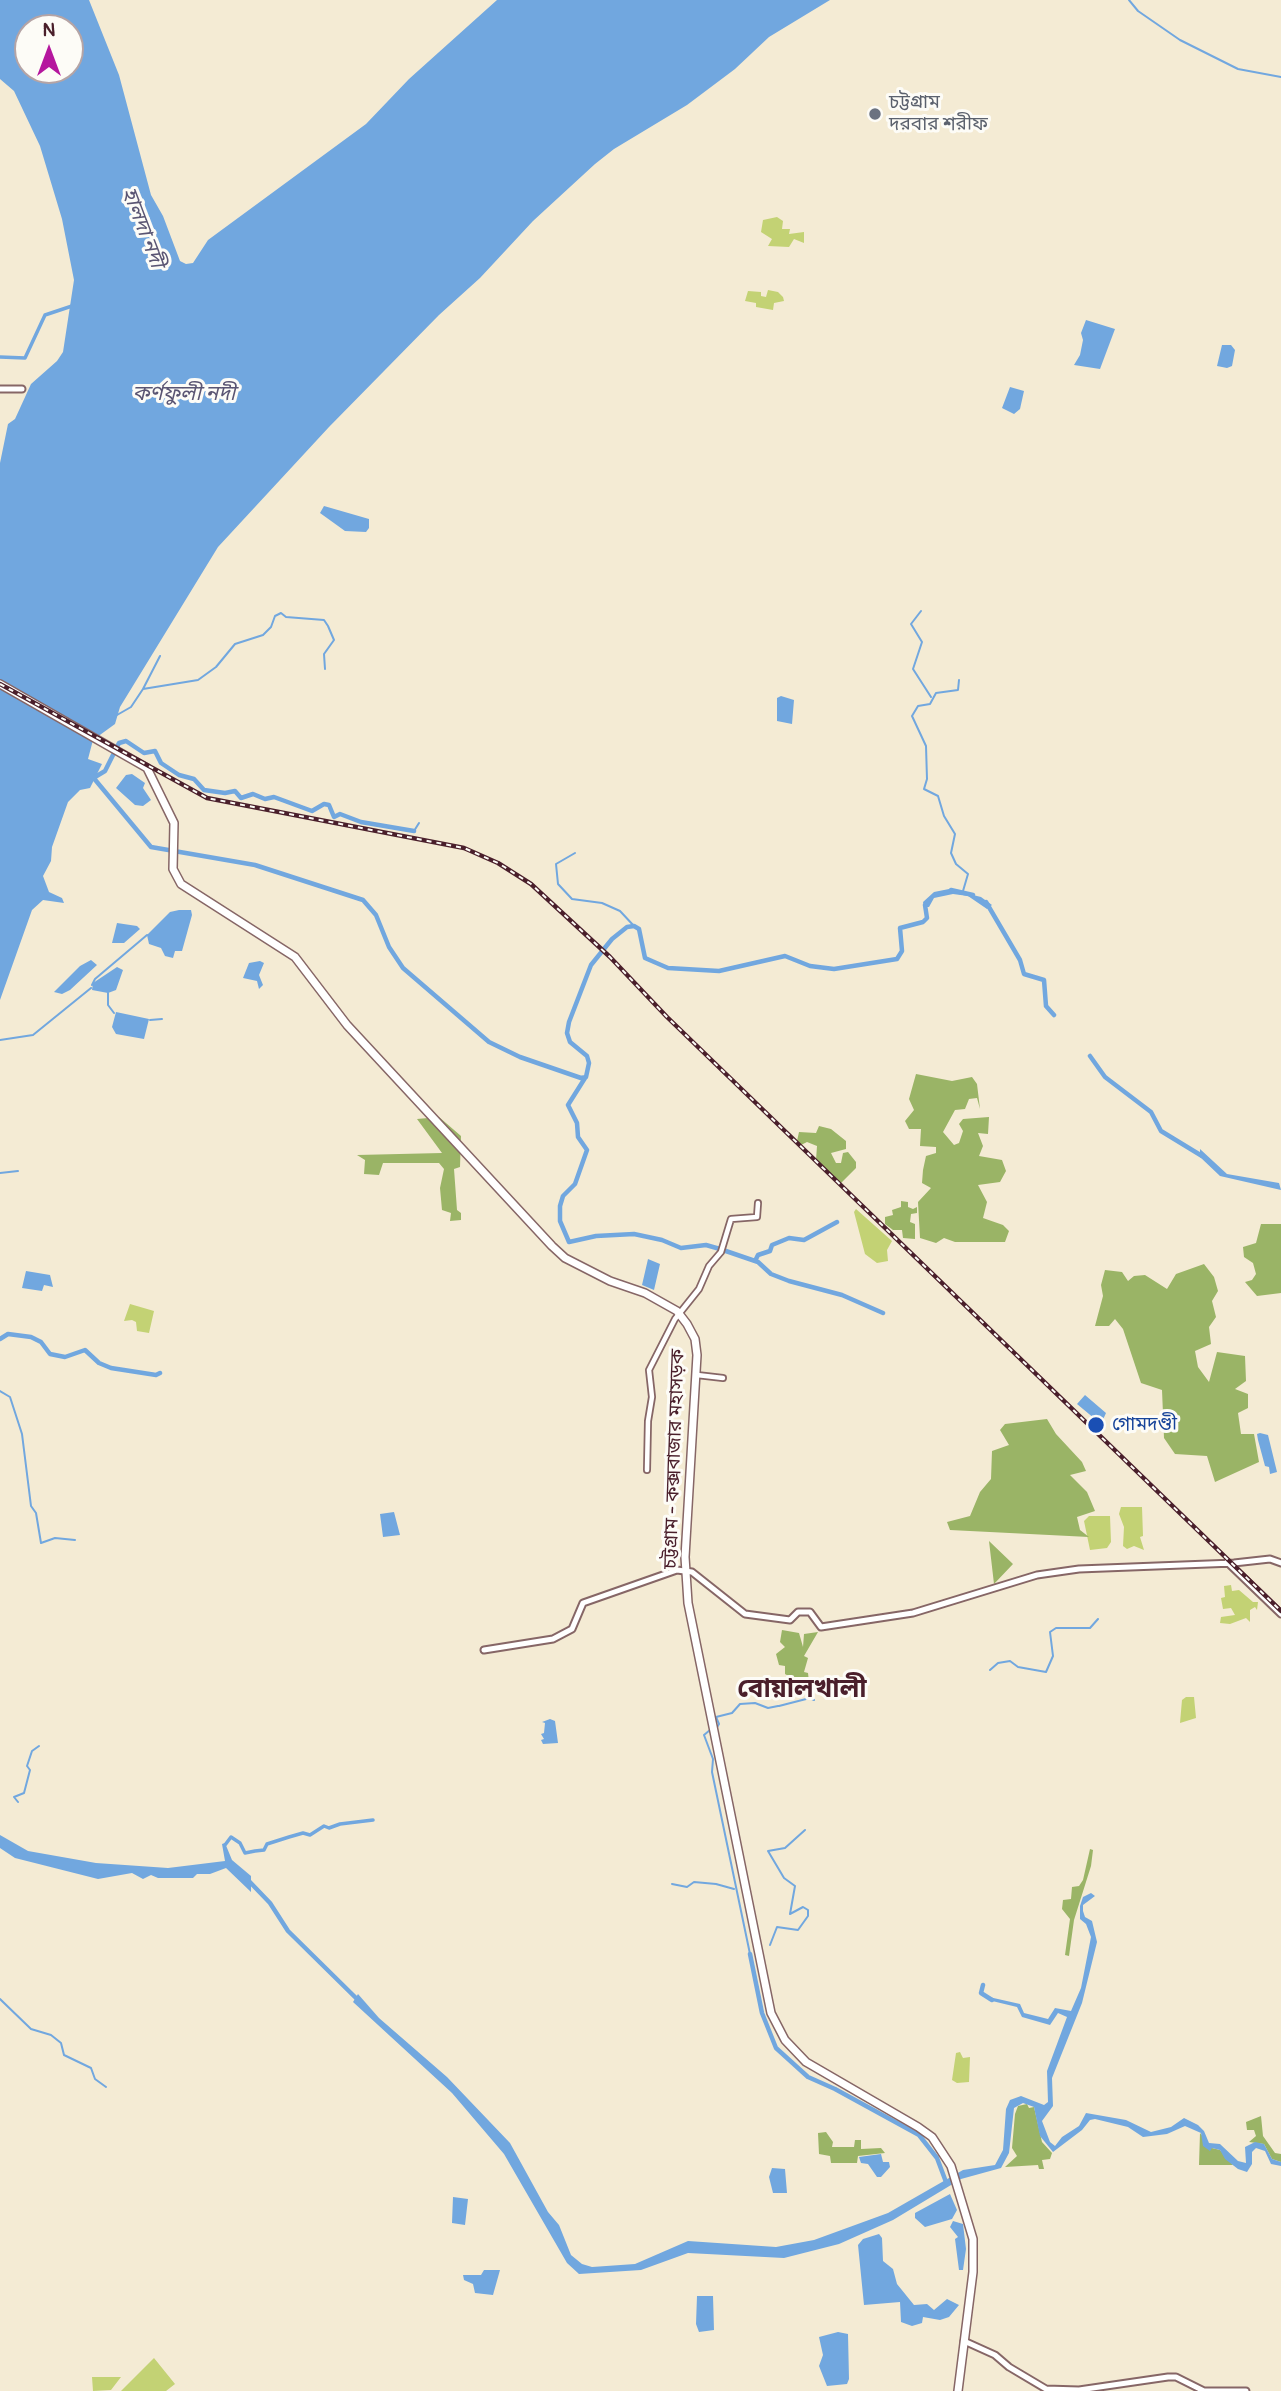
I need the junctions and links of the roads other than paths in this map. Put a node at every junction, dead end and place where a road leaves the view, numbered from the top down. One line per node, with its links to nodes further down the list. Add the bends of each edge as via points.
1 (0, 389): 2 (main road)
2 (22, 389)
3 (0, 684): 5 (highway, via 148,770 172,814 175,876 185,888 285,950 303,967 339,1016 565,1258 645,1293)
4 (758, 1203): 5 (street, via 757,1216 731,1219 721,1252)
5 (680, 1314): 6 (highway, চট্টগ্রাম - কক্সবাজার মহাসড়ক, via 695,1339); 8 (street, via 649,1370)
6 (697, 1375): 7 (street); 11 (highway, চট্টগ্রাম - কক্সবাজার মহাসড়ক)
7 (723, 1378)
8 (648, 1470)
9 (1227, 1562): 10 (main road, via 1270,1559); 11 (main road, via 1037,1575 913,1613 821,1628 810,1612 798,1612 790,1620 745,1614); 12 (main road)
10 (1281, 1563)
11 (685, 1570): 13 (main road, via 583,1604 572,1629 553,1639); 14 (highway, চট্টগ্রাম - কক্সবাজার মহাসড়ক, via 694,1636 771,2013 785,2040 806,2062 932,2137 951,2166 973,2239)
12 (1281, 1614)
13 (484, 1650)
14 (964, 2342): 15 (highway, চট্টগ্রাম - কক্সবাজার মহাসড়ক); 16 (main road, via 995,2355 1046,2389 1079,2390 1176,2377 1204,2390)
15 (958, 2391)
16 (1246, 2391)

